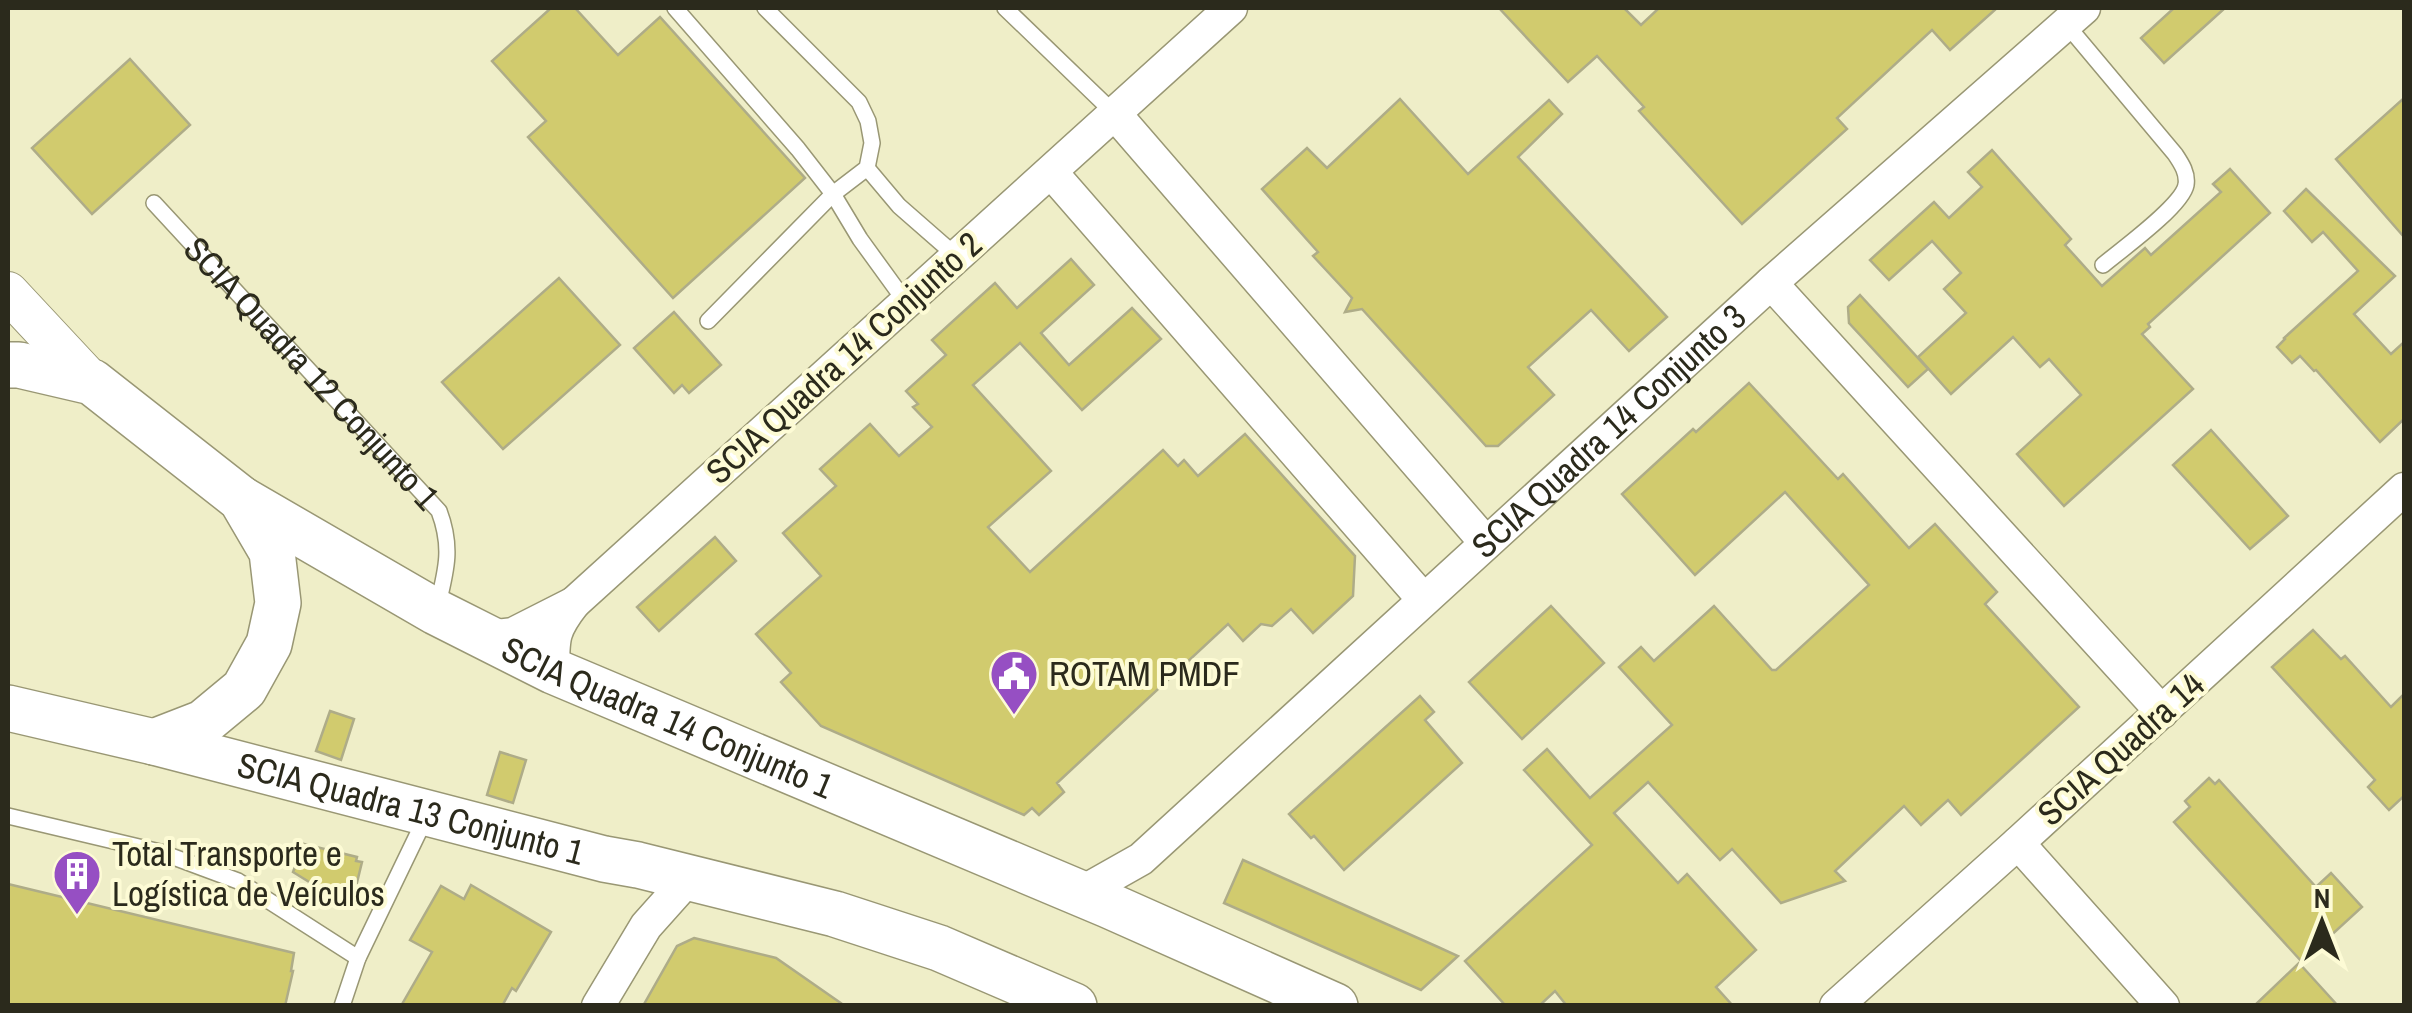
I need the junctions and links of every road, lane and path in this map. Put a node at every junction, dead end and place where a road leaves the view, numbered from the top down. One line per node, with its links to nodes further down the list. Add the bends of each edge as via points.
1 (674, 8): 9 (lane)
2 (765, 8): 7 (lane, via 859,102 872,144)
3 (1005, 8): 6 (lane)
4 (1231, 8): 6 (street, SCIA Quadra 14 Conjunto 2)
5 (2075, 16): 12 (lane, via 2175,154 2186,185 2177,202); 13 (street, SCIA Quadra 14 Conjunto 3)
6 (1115, 114): 8 (street, SCIA Quadra 14 Conjunto 2); 21 (street)
7 (867, 168): 9 (lane); 11 (lane)
8 (1051, 172): 11 (street, SCIA Quadra 14 Conjunto 2); 22 (street)
9 (834, 194): 15 (lane); 16 (lane)
10 (154, 203): 24 (lane, SCIA Quadra 12 Conjunto 1, via 439,511 448,558)
11 (956, 256): 15 (street, SCIA Quadra 14 Conjunto 2)
12 (2103, 265)
13 (1770, 283): 21 (street, SCIA Quadra 14 Conjunto 3); 28 (street)
14 (8, 292): 18 (street)
15 (905, 301): 23 (street, SCIA Quadra 14 Conjunto 2)
16 (708, 320)
17 (8, 365): 18 (main road)
18 (92, 382): 20 (main road)
19 (2404, 488): 28 (street, SCIA Quadra 14)
20 (241, 499): 24 (main road, SCIA Quadra 14 Conjunto 1); 29 (main road, via 272,552 278,603 269,644 244,690 203,723)
21 (1486, 543): 22 (street, SCIA Quadra 14 Conjunto 3)
22 (1423, 600): 33 (street, SCIA Quadra 14 Conjunto 3)
23 (574, 603): 25 (street, via 512,634); 26 (street, via 558,623)
24 (436, 612): 25 (main road, SCIA Quadra 14 Conjunto 1)
25 (488, 637): 26 (main road, SCIA Quadra 14 Conjunto 1)
26 (554, 671): 35 (main road, SCIA Quadra 14 Conjunto 1)
27 (8, 708): 29 (main road, SCIA Quadra 13 Conjunto 1)
28 (2162, 712): 32 (street, SCIA Quadra 14)
29 (154, 742): 30 (main road, SCIA Quadra 13 Conjunto 1)
30 (428, 814): 34 (main road, SCIA Quadra 13 Conjunto 1); 37 (lane)
31 (8, 816): 37 (lane, via 160,852 238,881)
32 (2018, 843): 42 (street, SCIA Quadra 14); 43 (street)
33 (1141, 859): 35 (street); 35 (street, SCIA Quadra 14 Conjunto 3)
34 (664, 872): 36 (street); 36 (street); 40 (main road, SCIA Quadra 13 Conjunto 1, via 922,942)
35 (1108, 906): 41 (main road)
36 (646, 926): 39 (street)
37 (358, 958): 38 (lane)
38 (342, 1006)
39 (598, 1006)
40 (1074, 1006)
41 (1335, 1006)
42 (1836, 1006)
43 (2163, 1006)

